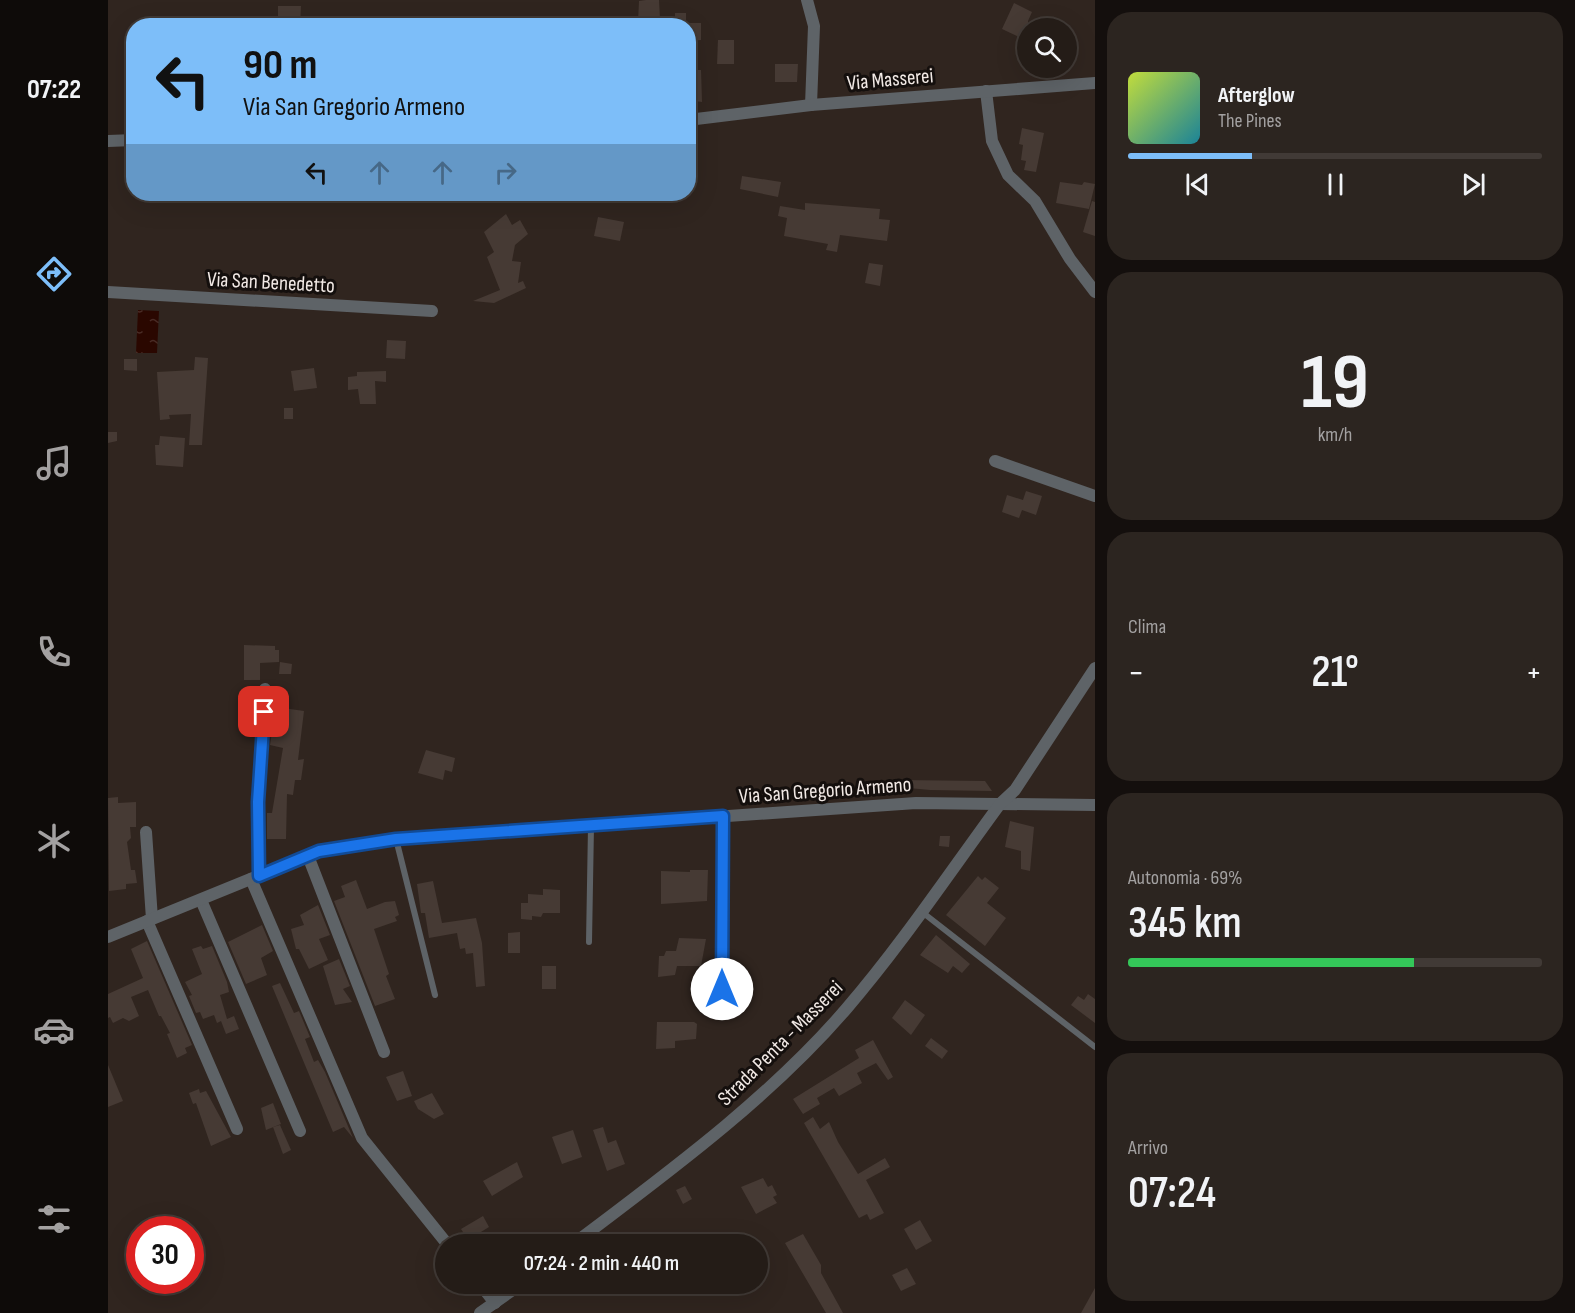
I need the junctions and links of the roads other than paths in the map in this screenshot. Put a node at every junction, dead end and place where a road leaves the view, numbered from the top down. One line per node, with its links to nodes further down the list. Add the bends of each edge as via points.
1 (807, 0): 4 (street, via 814,26)
2 (1095, 83): 3 (street, Via Masserei)
3 (986, 91): 4 (street, Via Masserei); 9 (street, via 992,141 1008,175 1035,201)
4 (811, 105): 5 (street, Via Masserei)
5 (696, 119)
6 (126, 140): 7 (street)
7 (108, 141)
8 (108, 292): 10 (street, Via San Benedetto)
9 (1095, 292)
10 (432, 311)
11 (994, 461): 12 (street)
12 (1095, 496)
13 (1095, 668): 15 (street, Strada Penta - Masserei, via 1015,790)
14 (265, 689): 22 (street)
15 (1000, 804): 16 (street, Via San Gregorio Armeno); 17 (street, Via San Gregorio Armeno, via 916,803); 24 (street, Strada Penta - Masserei)
16 (1095, 805)
17 (723, 816): 18 (street, Via San Gregorio Armeno); 28 (street)
18 (591, 825): 20 (street, Via San Gregorio Armeno); 27 (lane)
19 (146, 832): 25 (street)
20 (396, 839): 21 (street, Via San Gregorio Armeno, via 336,847); 29 (lane)
21 (308, 856): 22 (street, Via San Gregorio Armeno); 31 (street)
22 (255, 877): 23 (street, Via San Gregorio Armeno); 34 (street, via 362,1138)
23 (201, 900): 25 (street, Via San Gregorio Armeno); 33 (street)
24 (922, 911): 30 (lane); 35 (street, Strada Penta - Masserei, via 847,1009 794,1063 656,1183)
25 (149, 920): 26 (street, Via San Gregorio Armeno); 32 (street)
26 (108, 937)
27 (589, 942)
28 (722, 989)
29 (435, 995)
30 (1095, 1047)
31 (384, 1052)
32 (237, 1129)
33 (300, 1131)
34 (439, 1234)
35 (587, 1234)
36 (488, 1294): 38 (street)
37 (507, 1294): 38 (street)
38 (495, 1303): 39 (street)
39 (480, 1313)

